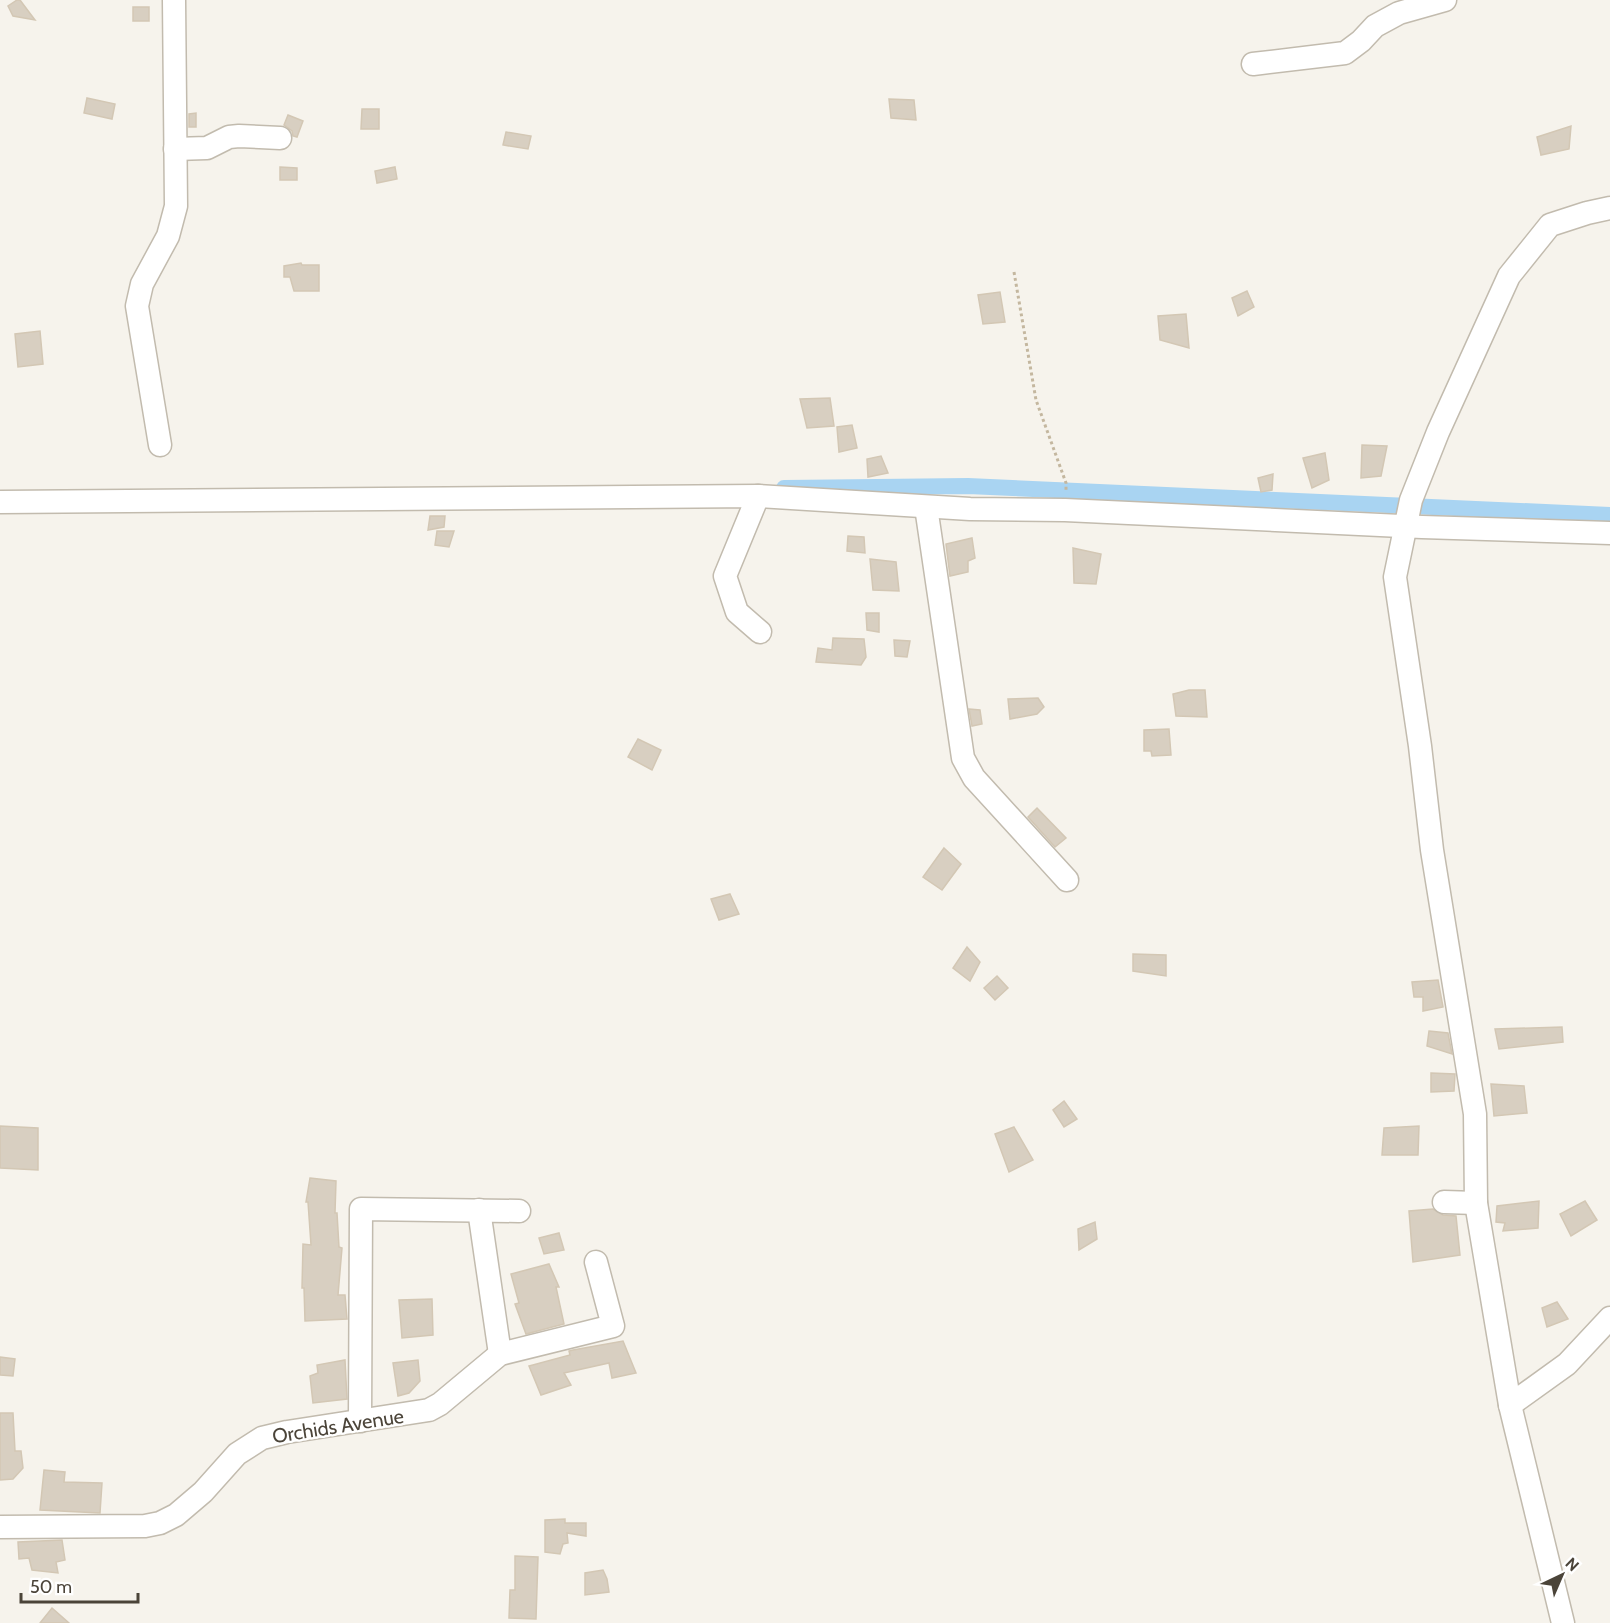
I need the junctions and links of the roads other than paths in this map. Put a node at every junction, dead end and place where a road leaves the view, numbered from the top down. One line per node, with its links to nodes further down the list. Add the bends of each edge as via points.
1 (174, 0): 5 (street)
2 (1445, 0): 3 (street, via 1399,13 1375,26 1345,53)
3 (1252, 64)
4 (280, 138): 5 (street, via 239,135 207,148)
5 (175, 149): 7 (street, via 176,206 168,236 142,284 136,306)
6 (1610, 208): 11 (street, via 1550,225 1509,276 1438,432)
7 (160, 445)
8 (758, 496): 9 (street); 10 (street); 13 (street, via 725,576 737,612)
9 (0, 502)
10 (926, 507): 11 (street); 14 (street, via 963,758 974,778)
11 (1408, 515): 12 (street); 16 (street, via 1395,577 1432,850 1475,1114)
12 (1610, 533)
13 (760, 632)
14 (1067, 880)
15 (1444, 1202): 16 (street)
16 (1476, 1203): 22 (street)
17 (479, 1210): 18 (street); 21 (street); 23 (street, via 361,1209)
18 (519, 1211)
19 (596, 1262): 21 (street, Orchids Avenue, via 613,1326)
20 (1610, 1318): 22 (street, via 1567,1364)
21 (500, 1354): 23 (street, Orchids Avenue, via 429,1410)
22 (1510, 1405): 25 (street)
23 (360, 1420): 24 (street, Orchids Avenue, via 262,1438 237,1454 176,1515 160,1523)
24 (0, 1527)
25 (1563, 1623)

